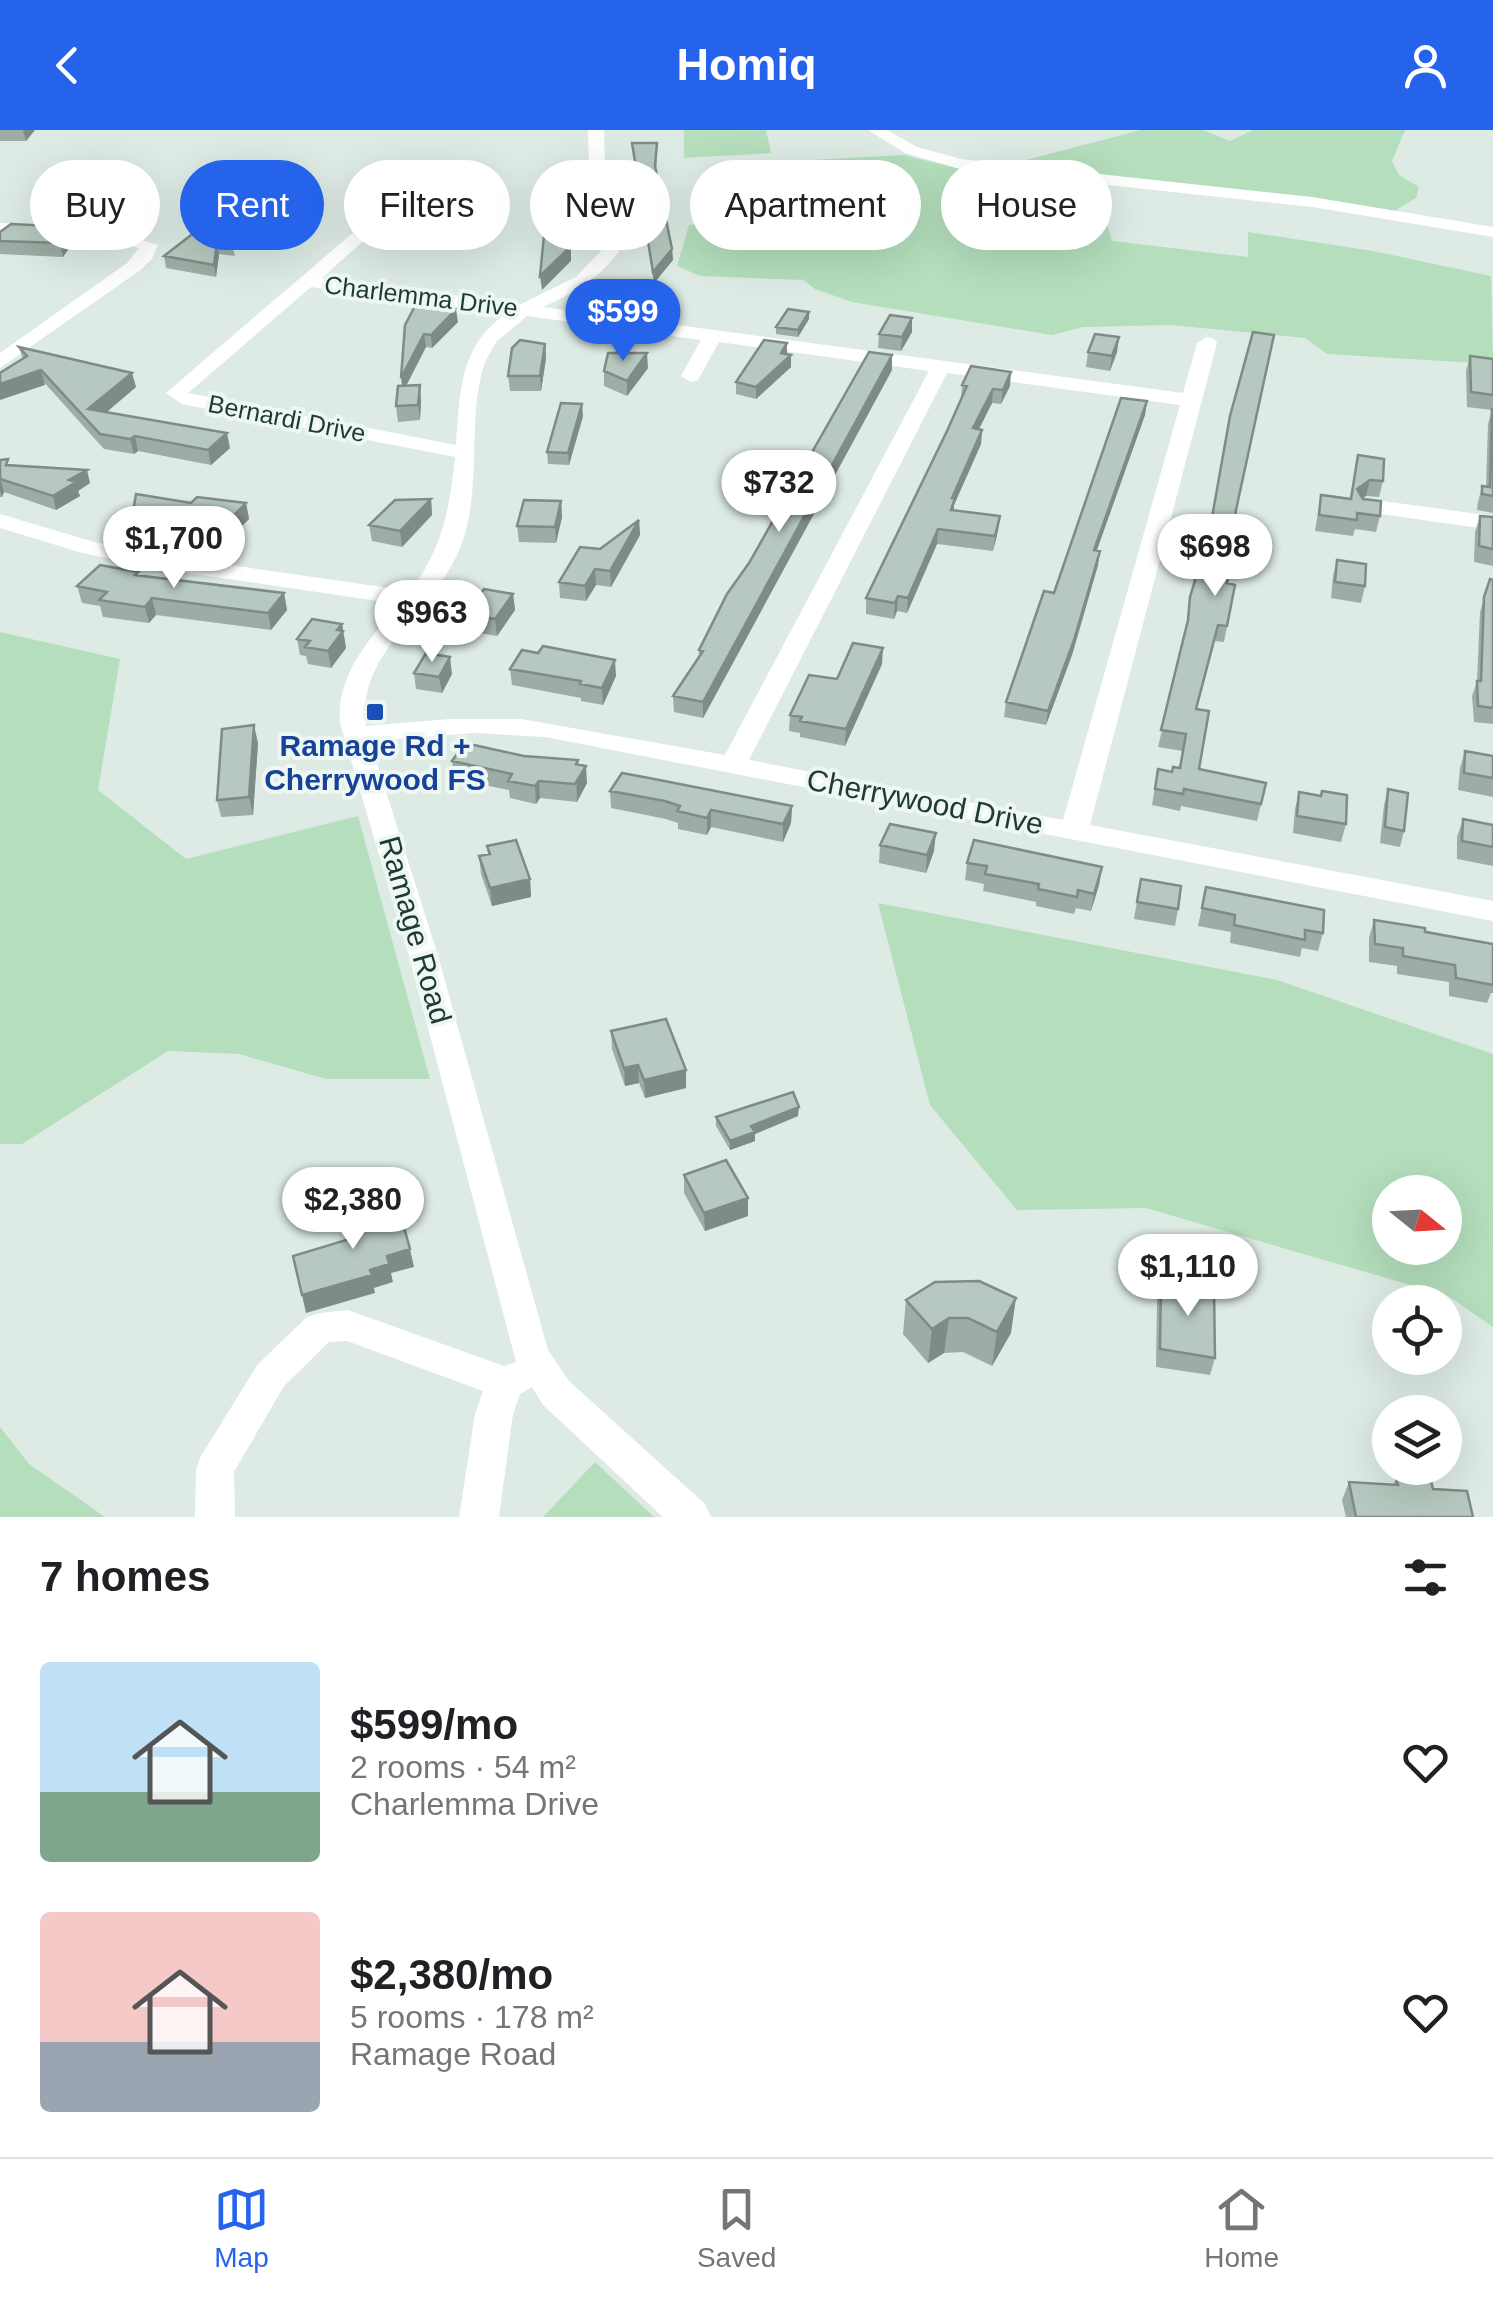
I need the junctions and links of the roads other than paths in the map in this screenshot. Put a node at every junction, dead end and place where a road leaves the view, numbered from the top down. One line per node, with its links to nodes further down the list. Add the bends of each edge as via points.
1 (596, 130): 7 (street, Ramage Road, via 610,251 592,276)
2 (876, 130): 4 (street, via 912,150 960,164 1312,202)
3 (0, 228): 10 (street, via 95,233 149,244 133,268)
4 (1493, 232)
5 (344, 249): 6 (street, Bernardi Drive)
6 (305, 282): 7 (street, Charlemma Drive); 14 (street, Bernardi Drive, via 178,388 177,396)
7 (521, 309): 8 (street, Charlemma Drive); 14 (street, Ramage Road, via 483,346 472,367)
8 (713, 335): 11 (street, Charlemma Drive); 12 (street)
9 (1207, 344): 13 (street)
10 (0, 362)
11 (941, 366): 13 (street, Charlemma Drive); 20 (street)
12 (691, 376)
13 (1191, 400): 21 (street)
14 (464, 454): 18 (street, Ramage Road, via 454,538)
15 (1368, 506): 17 (street)
16 (0, 521): 18 (street, via 166,563)
17 (1493, 523)
18 (414, 600): 19 (street, Ramage Road, via 352,695)
19 (356, 736): 20 (street, Cherrywood Drive, via 493,724); 23 (street, Ramage Road, via 418,933)
20 (733, 765): 21 (street, Cherrywood Drive)
21 (1074, 831): 22 (street, Cherrywood Drive)
22 (1493, 911)
23 (521, 1375): 24 (street, via 348,1325 320,1328 271,1375 215,1469); 25 (street, via 494,1414); 26 (street, Ramage Road, via 583,1419)
24 (215, 1517)
25 (478, 1517)
26 (691, 1517)

